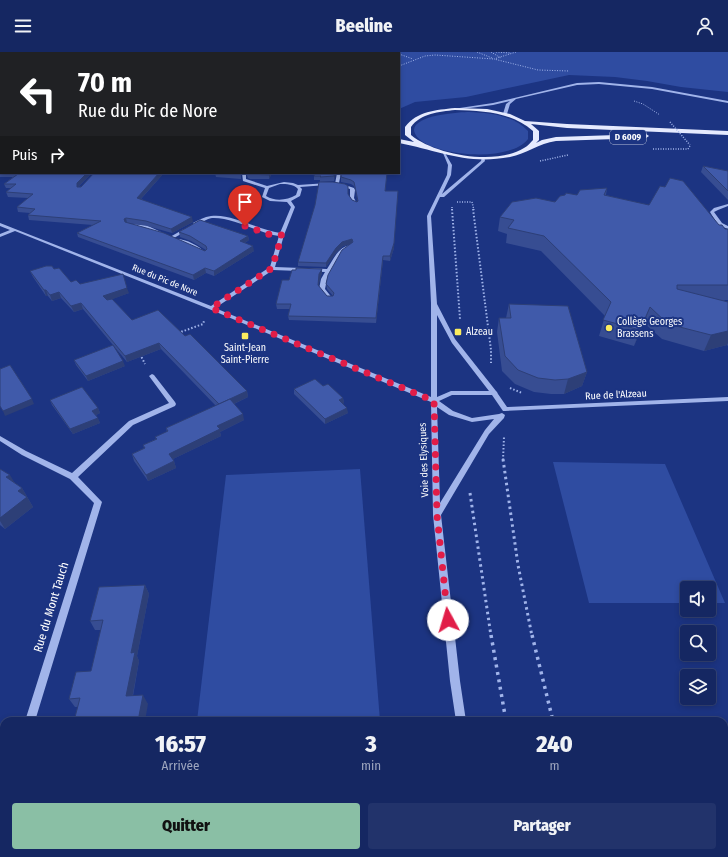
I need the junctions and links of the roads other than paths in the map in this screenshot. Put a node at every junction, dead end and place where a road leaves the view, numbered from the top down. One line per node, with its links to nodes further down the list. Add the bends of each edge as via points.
1 (522, 96): 2 (street, via 576,84 599,83 652,88); 3 (street, via 493,104); 4 (street, via 508,104)
2 (728, 102)
3 (455, 109): 4 (main road); 5 (main road, via 429,113)
4 (505, 114): 6 (main road)
5 (413, 120): 7 (main road); 12 (main road, via 408,127 408,135)
6 (525, 122): 8 (main road, D 6009, via 574,127); 13 (main road, via 536,130 537,134)
7 (402, 124)
8 (728, 134): 10 (main road, D 6009)
9 (649, 136): 13 (main road, D 6009, via 556,139)
10 (656, 136)
11 (400, 142): 12 (main road)
12 (419, 145): 14 (main road)
13 (530, 147): 15 (main road, via 511,154)
14 (444, 154): 15 (main road); 21 (street, Voie des Elysiques, via 450,165 449,175)
15 (483, 158): 21 (street, Voie des Elysiques, via 483,161)
16 (244, 174): 20 (street, via 244,180)
17 (339, 174): 18 (street)
18 (337, 184): 19 (street); 23 (street, via 352,188)
19 (298, 186): 20 (street, via 281,183); 22 (street, via 298,196)
20 (267, 187): 22 (street, via 264,196 270,200)
21 (438, 200): 37 (street, Voie des Elysiques, via 429,216)
22 (288, 201): 29 (street, via 293,207)
23 (355, 204)
24 (728, 205): 27 (street, via 712,212 720,224)
25 (0, 224): 28 (street, Rue du Pic de Nore)
26 (129, 225): 31 (street, via 144,226)
27 (728, 228)
28 (14, 230): 30 (street); 38 (street, Rue du Pic de Nore)
29 (282, 235): 31 (street, via 271,235 220,217 213,217 205,218); 34 (street)
30 (0, 236)
31 (172, 237): 33 (street, via 195,246)
32 (350, 246): 35 (street, via 338,253)
33 (204, 253)
34 (272, 268): 35 (street); 38 (street)
35 (329, 271): 36 (street, via 322,289)
36 (330, 299)
37 (434, 303): 40 (street, via 454,342); 42 (street, Voie des Elysiques)
38 (211, 308): 42 (street, Rue du Pic de Nore)
39 (152, 376): 46 (street, via 173,404 131,423)
40 (494, 392): 42 (street, via 451,393); 43 (street)
41 (728, 399): 43 (street, Rue de l'Alzeau)
42 (434, 401): 44 (street, via 451,413 472,420); 47 (street, Voie des Elysiques)
43 (505, 409): 44 (street)
44 (502, 416): 47 (street, via 487,432)
45 (0, 438): 46 (street)
46 (73, 477): 48 (street, Rue du Mont Tauch, via 98,502)
47 (437, 515): 49 (street, Voie des Elysiques)
48 (31, 717)
49 (460, 717)

